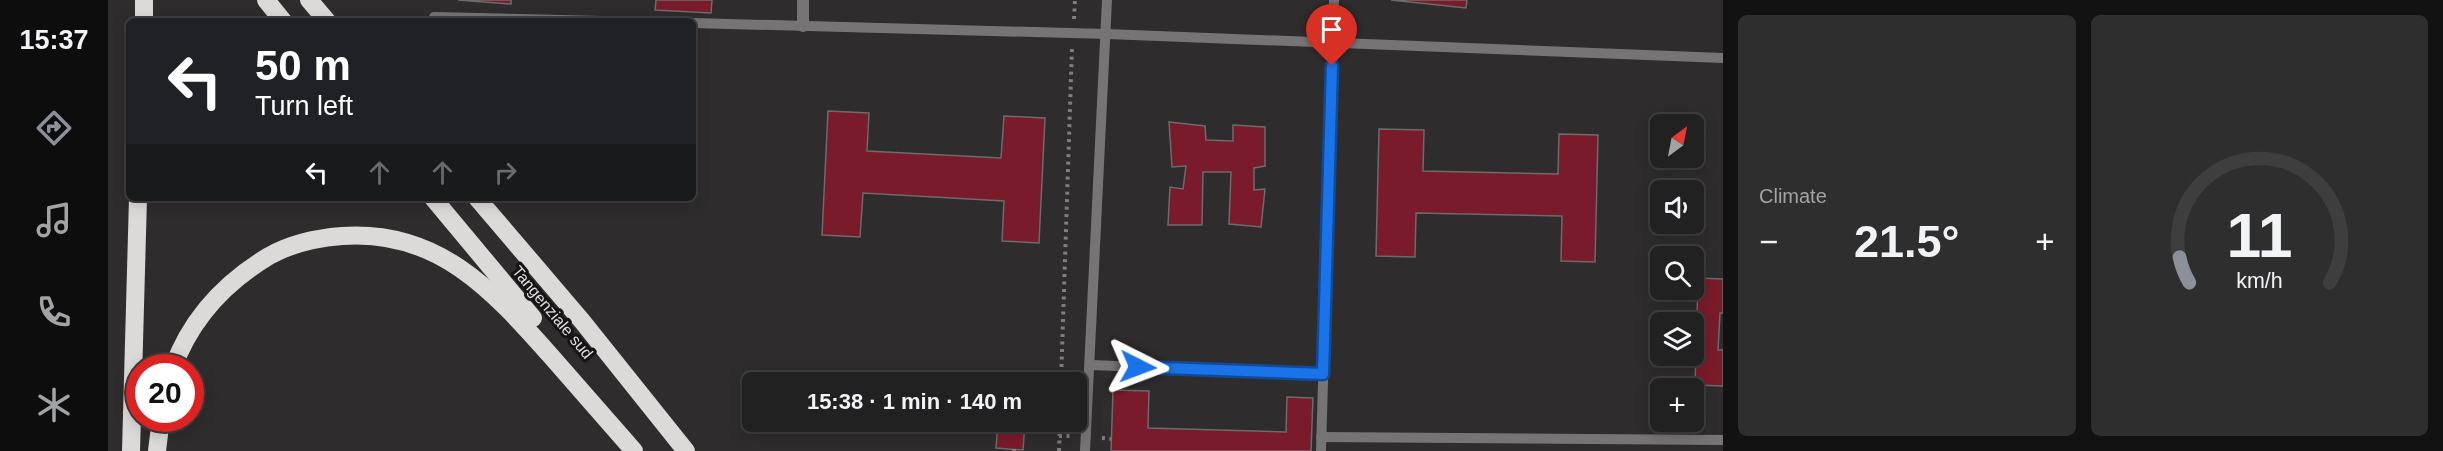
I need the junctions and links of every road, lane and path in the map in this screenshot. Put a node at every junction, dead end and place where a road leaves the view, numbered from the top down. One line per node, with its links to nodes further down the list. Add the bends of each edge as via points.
1 (144, 0): 9 (highway)
2 (266, 0): 10 (highway)
3 (309, 0): 11 (highway)
4 (803, 0): 14 (street)
5 (1075, 0): 15 (path)
6 (1107, 0): 16 (lane)
7 (1334, 0): 17 (lane)
8 (434, 17): 12 (lane)
9 (144, 18)
10 (281, 18)
11 (324, 18)
12 (476, 18)
13 (696, 23): 14 (lane)
14 (803, 26): 15 (lane)
15 (1073, 33): 16 (lane); 25 (path)
16 (1107, 34): 17 (lane); 24 (lane)
17 (1333, 43): 18 (lane); 26 (lane)
18 (1723, 58)
19 (138, 201): 31 (highway)
20 (434, 201): 22 (highway, Tangenziale sud)
21 (480, 201): 35 (highway, Tangenziale sud)
22 (549, 346): 23 (highway, via 472,275 432,252 394,239 356,235 315,238 279,250 250,267 220,290 196,321); 33 (highway); 34 (highway, Tangenziale sud)
23 (180, 354)
24 (1091, 365): 26 (lane); 37 (lane)
25 (1061, 372)
26 (1323, 374): 29 (lane)
27 (159, 432): 32 (highway)
28 (1060, 432): 36 (path)
29 (1322, 437): 30 (lane); 38 (lane)
30 (1723, 440)
31 (130, 451)
32 (157, 451)
33 (634, 451)
34 (643, 451)
35 (686, 451)
36 (1059, 451)
37 (1085, 451)
38 (1321, 451)

